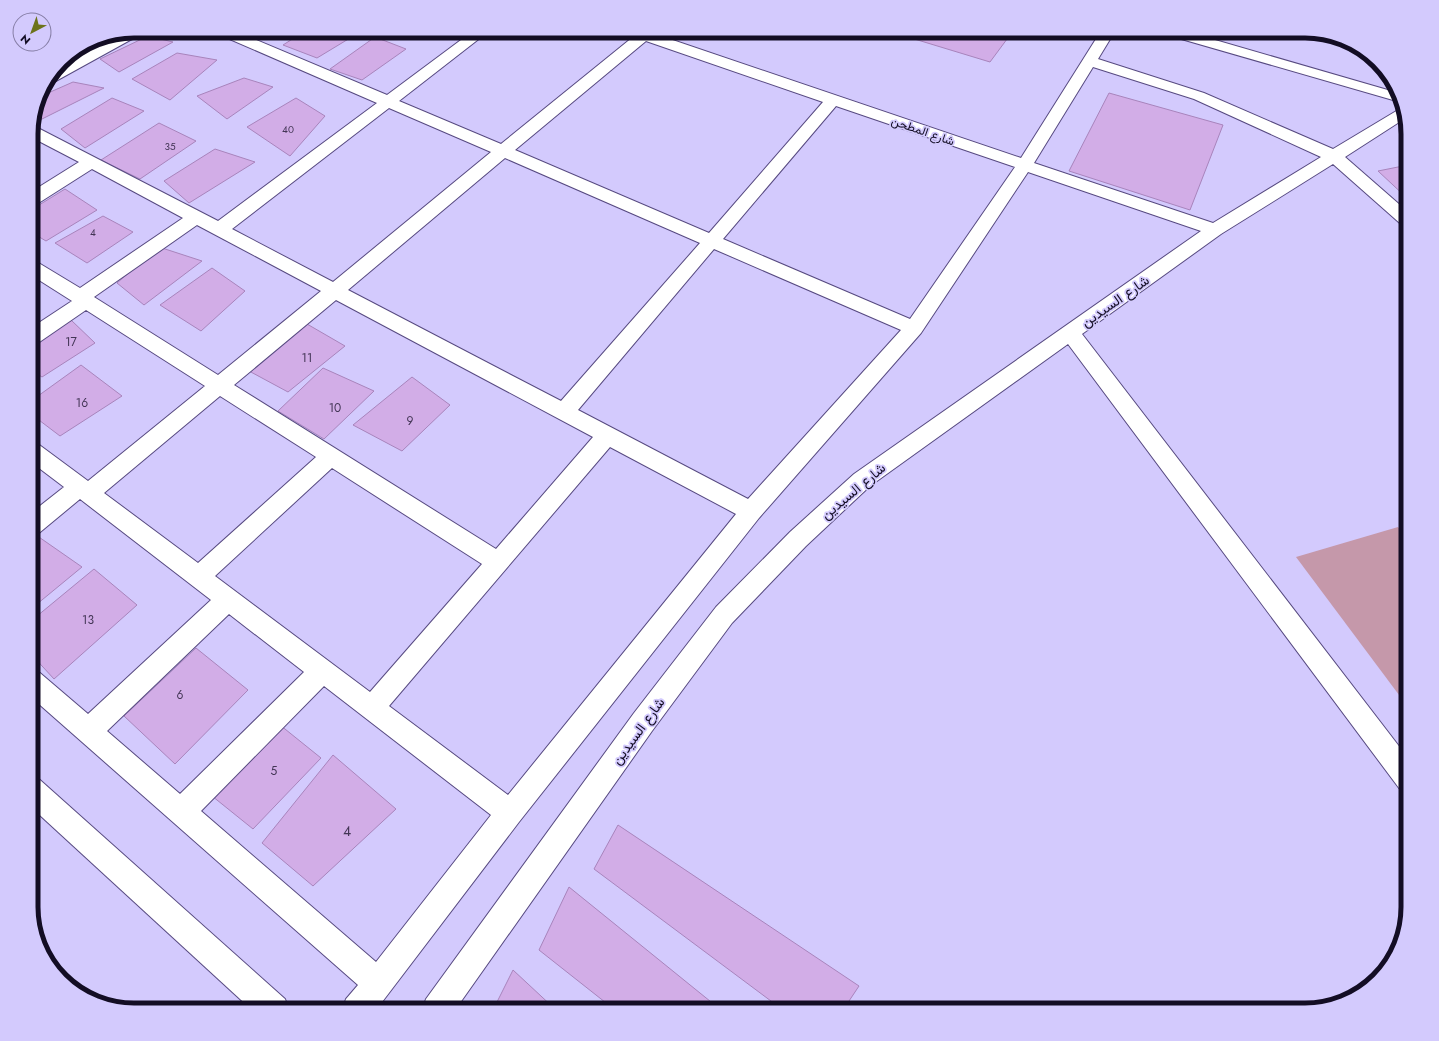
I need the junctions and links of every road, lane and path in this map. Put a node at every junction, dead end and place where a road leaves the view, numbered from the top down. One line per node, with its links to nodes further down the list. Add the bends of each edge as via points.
1 (239, 38): 12 (street)
2 (473, 38): 12 (street)
3 (631, 38): 15 (street)
4 (652, 38): 11 (street, شارع المطحن)
5 (1104, 38): 8 (street)
6 (1193, 38): 10 (street)
7 (121, 39): 9 (street)
8 (1090, 61): 16 (street, via 1199,96); 18 (street)
9 (61, 72)
10 (1393, 96)
11 (833, 100): 18 (street, شارع المطحن); 24 (street)
12 (388, 102): 15 (street); 22 (street)
13 (1399, 116): 16 (street, شارع السيدين)
14 (38, 134): 17 (street)
15 (503, 152): 24 (street); 26 (street)
16 (1334, 156): 20 (street); 23 (street, شارع السيدين)
17 (91, 162): 19 (street); 21 (street)
18 (1024, 166): 23 (street, شارع المطحن); 28 (street)
19 (38, 196)
20 (1401, 215)
21 (196, 217): 22 (street); 27 (street)
22 (218, 230): 26 (street)
23 (1215, 230): 30 (street, شارع السيدين)
24 (711, 242): 28 (street); 32 (street)
25 (38, 270): 27 (street)
26 (334, 290): 31 (street); 32 (street)
27 (83, 299): 29 (street); 31 (street)
28 (914, 328): 37 (street)
29 (38, 333)
30 (1070, 333): 46 (street); 53 (street, شارع السيدين, via 862,480 798,539 724,615)
31 (220, 385): 35 (street); 36 (street)
32 (564, 412): 33 (street)
33 (608, 435): 37 (street); 39 (street)
34 (38, 455): 36 (street)
35 (331, 456): 39 (street); 40 (street)
36 (84, 490): 38 (street); 40 (street)
37 (751, 511): 49 (street)
38 (38, 521)
39 (498, 562): 44 (street)
40 (198, 577): 41 (street)
41 (228, 599): 42 (street); 45 (street)
42 (322, 671): 44 (street); 48 (street)
43 (38, 687): 45 (street)
44 (372, 708): 49 (street)
45 (89, 731): 48 (street)
46 (1401, 770)
47 (38, 795): 51 (street)
48 (181, 812): 50 (street)
49 (510, 813): 50 (street)
50 (378, 983): 52 (street)
51 (266, 1003)
52 (362, 1003)
53 (442, 1003)

